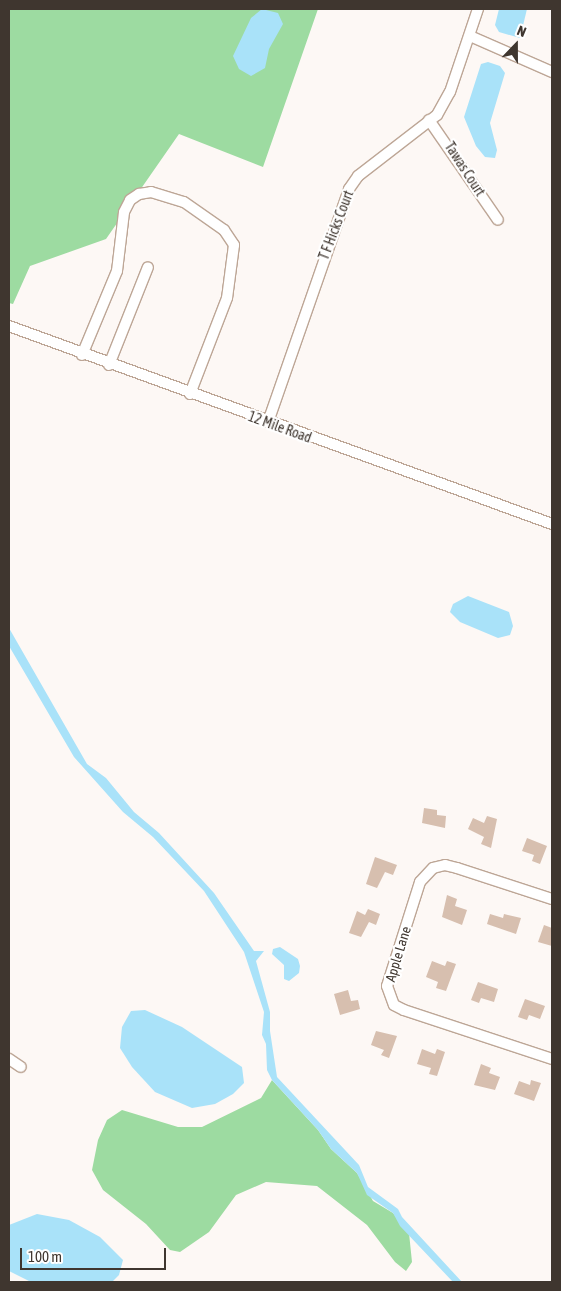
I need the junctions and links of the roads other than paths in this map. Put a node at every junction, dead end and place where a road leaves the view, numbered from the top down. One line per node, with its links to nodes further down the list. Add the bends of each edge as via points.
1 (478, 9): 2 (street, T F Hicks Court)
2 (470, 36): 3 (street); 4 (street, T F Hicks Court, via 450,92 437,115)
3 (552, 72)
4 (429, 120): 5 (street, Tawas Court); 11 (street, T F Hicks Court, via 358,176 349,189)
5 (498, 220)
6 (148, 267): 9 (street)
7 (9, 326): 8 (street, 12 Mile Road)
8 (82, 355): 9 (street, 12 Mile Road); 10 (street, via 117,271 124,212 130,200 151,192 184,202 224,230 234,245 227,298)
9 (109, 364): 10 (street, 12 Mile Road)
10 (190, 394): 11 (street, 12 Mile Road)
11 (268, 422): 12 (street, 12 Mile Road)
12 (552, 524)
13 (552, 899): 15 (street, Apple Lane, via 457,868 445,865 433,868 420,882 387,986 394,1005 404,1010)
14 (9, 1059): 16 (street)
15 (552, 1059)
16 (21, 1067)

